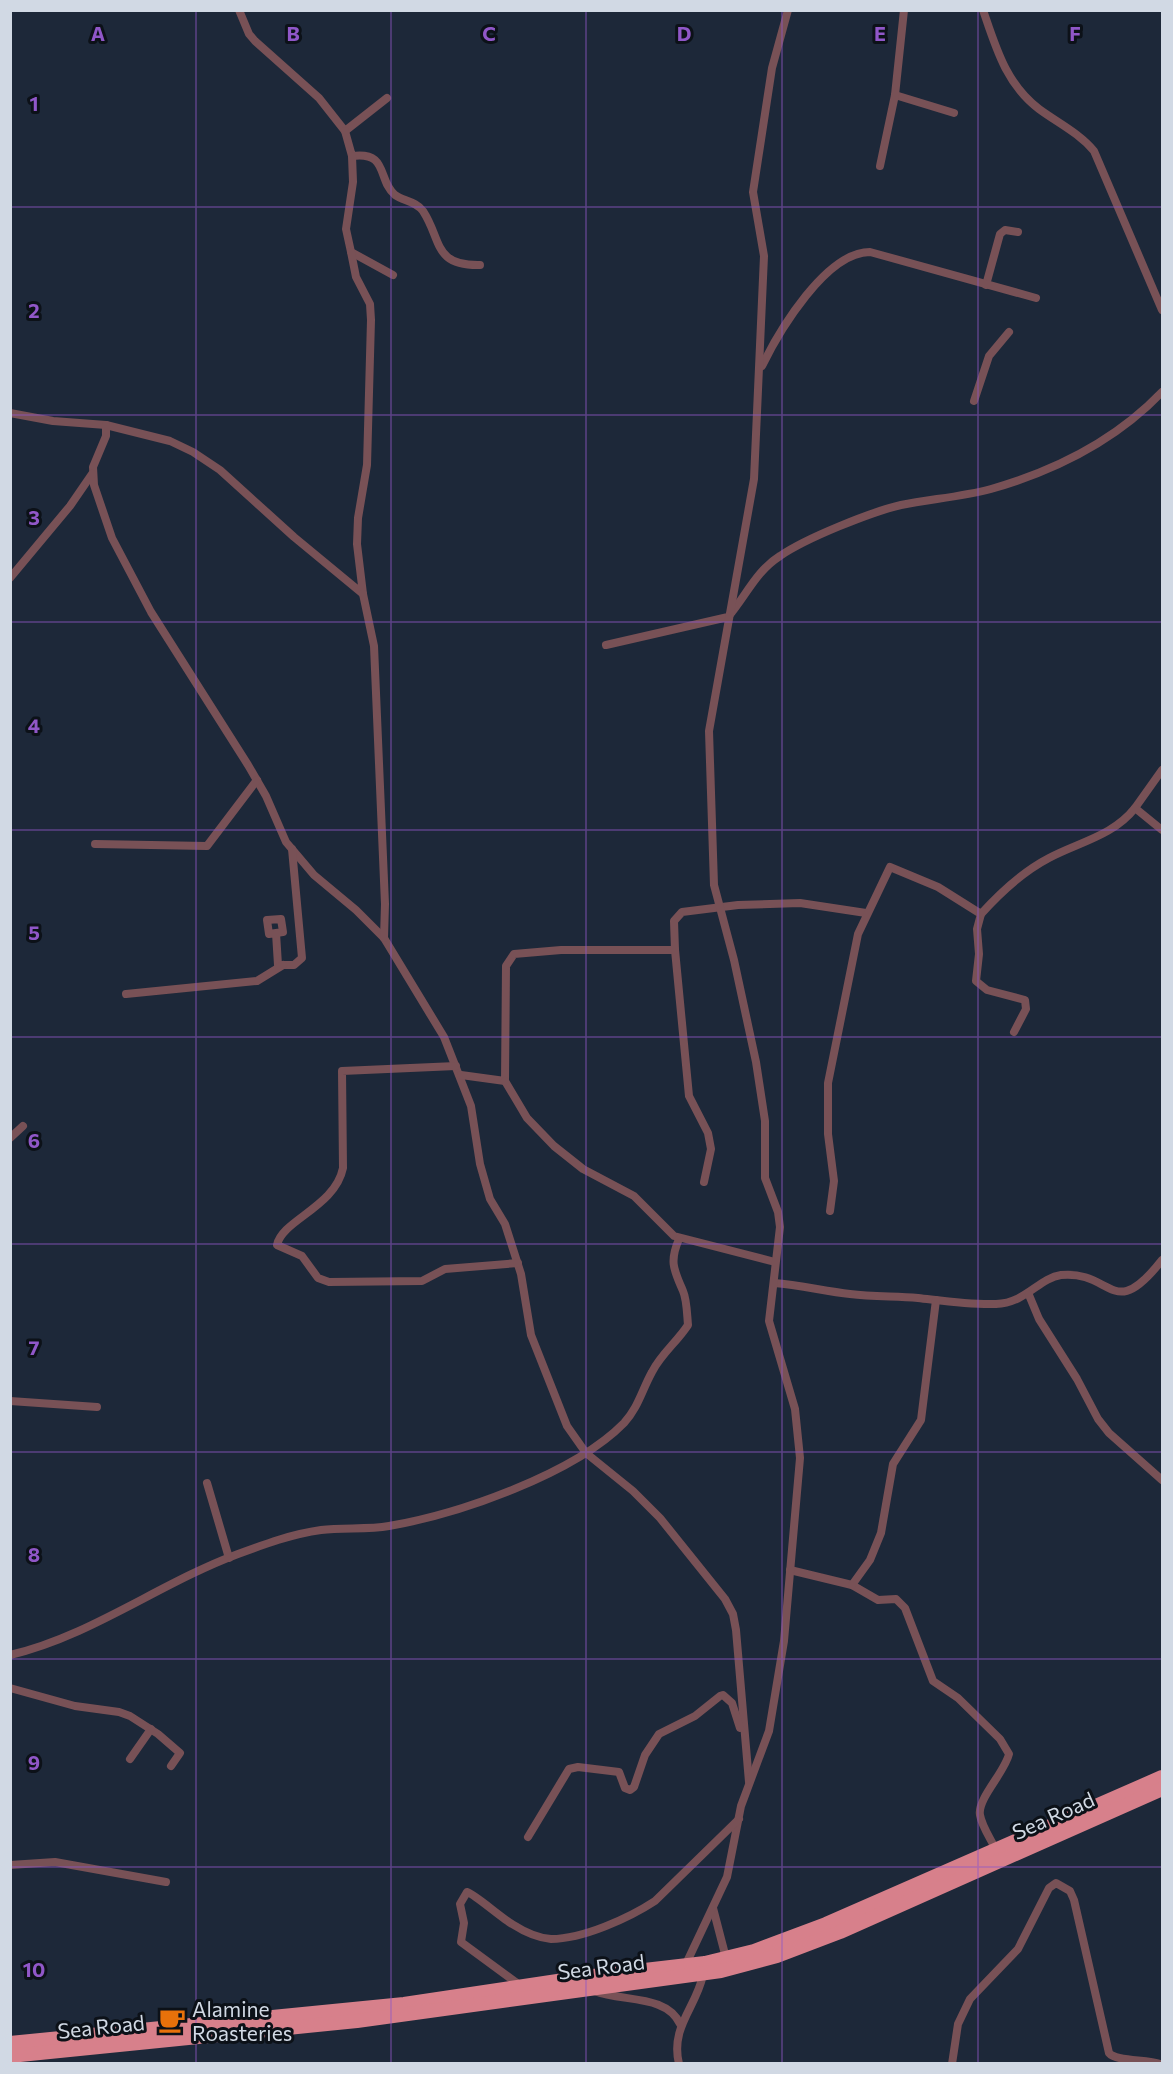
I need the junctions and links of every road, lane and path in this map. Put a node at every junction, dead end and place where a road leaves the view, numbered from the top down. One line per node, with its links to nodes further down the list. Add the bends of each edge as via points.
1 (239, 10): 8 (street, via 255,41 320,98)
2 (788, 10): 19 (street, via 772,68 753,192 764,256)
3 (904, 10): 5 (street)
4 (982, 10): 17 (street, via 1012,84 1094,151)
5 (895, 95): 7 (street); 10 (street)
6 (387, 98): 8 (street)
7 (954, 113)
8 (345, 131): 9 (street)
9 (352, 156): 12 (street, via 353,182 346,229); 13 (street, via 369,157 378,163 392,192 422,210 446,257 465,265)
10 (880, 166)
11 (1018, 232): 15 (street, via 1005,230 1000,234)
12 (351, 252): 14 (street); 26 (street, via 356,277 370,304 371,320 367,465 357,544)
13 (480, 265)
14 (393, 275)
15 (986, 285): 16 (street); 19 (street, via 870,252 859,254 838,266 798,304 778,332)
16 (1035, 298)
17 (1162, 310)
18 (1009, 332): 21 (street, via 989,356)
19 (759, 372): 27 (street, via 754,479)
20 (1162, 392): 27 (street, via 1094,445 1054,468 980,491 874,513 781,555 763,568)
21 (974, 401)
22 (10, 413): 23 (street)
23 (106, 425): 24 (street, via 106,436); 26 (street, via 170,441 220,470)
24 (92, 474): 25 (street); 30 (street, via 112,538 136,585)
25 (10, 578)
26 (363, 594): 39 (street, via 374,646)
27 (728, 617): 28 (street); 35 (street, via 709,731)
28 (606, 645)
29 (1162, 770): 31 (street)
30 (257, 780): 33 (street, via 207,846); 34 (street)
31 (1135, 808): 32 (street); 37 (street, via 1109,832 1046,860)
32 (1162, 830)
33 (95, 844)
34 (292, 849): 39 (street, via 314,875); 41 (street, via 302,958 294,965)
35 (718, 907): 36 (street, via 800,903); 40 (street, via 677,915); 53 (street, via 734,960 762,1095 765,1178 780,1227)
36 (866, 913): 37 (street, via 890,867 938,887); 50 (street, via 851,963 828,1083 828,1134 834,1181)
37 (981, 914): 43 (street, via 976,981 987,990 1025,1000 1026,1009)
38 (276, 933): 41 (street, via 278,965)
39 (384, 938): 44 (street, via 417,990)
40 (675, 950): 46 (street, via 561,950 511,956 506,963); 49 (street, via 689,1096 708,1133 711,1149)
41 (284, 965): 42 (street, via 256,981)
42 (126, 994)
43 (1014, 1032)
44 (456, 1066): 45 (street); 54 (street, via 342,1071 340,1180 324,1201 283,1234 277,1245 302,1256 318,1278 329,1282 422,1281 445,1269)
45 (460, 1075): 46 (street); 54 (street, via 471,1106 490,1199 505,1224)
46 (505, 1081): 51 (street, via 527,1118 554,1146 583,1170 634,1196)
47 (22, 1126): 48 (street)
48 (10, 1138)
49 (705, 1182)
50 (831, 1211)
51 (679, 1239): 53 (street); 60 (street, via 674,1275 683,1291 688,1325 652,1372 631,1414)
52 (1162, 1260): 56 (street, via 1149,1277 1122,1293 1081,1276 1058,1275)
53 (775, 1262): 55 (street)
54 (518, 1263): 60 (street, via 531,1335 567,1426)
55 (774, 1283): 57 (street); 64 (street, via 769,1321 791,1393 799,1437)
56 (1029, 1294): 57 (street, via 997,1304); 61 (street, via 1039,1319 1098,1419)
57 (936, 1300): 65 (street, via 921,1420 893,1464 881,1533 870,1560)
58 (10, 1401): 59 (street)
59 (97, 1407)
60 (586, 1453): 63 (street, via 515,1488 425,1518 387,1526 293,1535); 69 (street, via 653,1511 731,1608)
61 (1162, 1480)
62 (207, 1483): 63 (street)
63 (229, 1558): 66 (street, via 49,1645)
64 (790, 1570): 65 (street); 73 (street, via 774,1708 764,1748)
65 (852, 1585): 77 (street, via 878,1600 896,1599 905,1608 933,1682 958,1698 1006,1747 1007,1764 979,1812)
66 (10, 1656)
67 (10, 1688): 68 (street, via 75,1706 119,1712)
68 (151, 1729): 70 (street); 71 (street, via 180,1753)
69 (744, 1740): 73 (street); 76 (street, via 732,1703 720,1696 695,1716 659,1734 630,1790 625,1788 619,1772 569,1769)
70 (130, 1759)
71 (171, 1766)
72 (1162, 1777): 77 (highway, Sea Road)
73 (748, 1782): 75 (street)
74 (1162, 1789): 83 (highway, Sea Road, via 807,1945)
75 (739, 1819): 80 (street, via 728,1877); 84 (street, via 655,1901 589,1931 551,1939 531,1934 467,1892 460,1904 464,1923 461,1942)
76 (528, 1837)
77 (996, 1850): 81 (highway, Sea Road, via 826,1924)
78 (10, 1865): 79 (street, via 55,1862)
79 (166, 1882)
80 (713, 1908): 81 (street); 82 (street)
81 (726, 1958): 82 (highway, Sea Road)
82 (685, 1966): 84 (highway, Sea Road)
83 (703, 1975): 85 (highway, Sea Road); 88 (street, via 695,2001)
84 (521, 1986): 86 (highway, Sea Road)
85 (589, 1989): 86 (highway, Sea Road); 88 (street, via 661,2006 676,2016)
86 (435, 2006): 87 (highway, Sea Road)
87 (337, 2017): 89 (highway, Sea Road); 90 (highway, Sea Road)
88 (680, 2024): 91 (street)
89 (10, 2043)
90 (10, 2056)
91 (680, 2064)
92 (952, 2064): 93 (street, via 958,2024 970,1999 1018,1949 1049,1888 1056,1883 1070,1891 1074,1900 1109,2053 1115,2058)
93 (1160, 2064)

